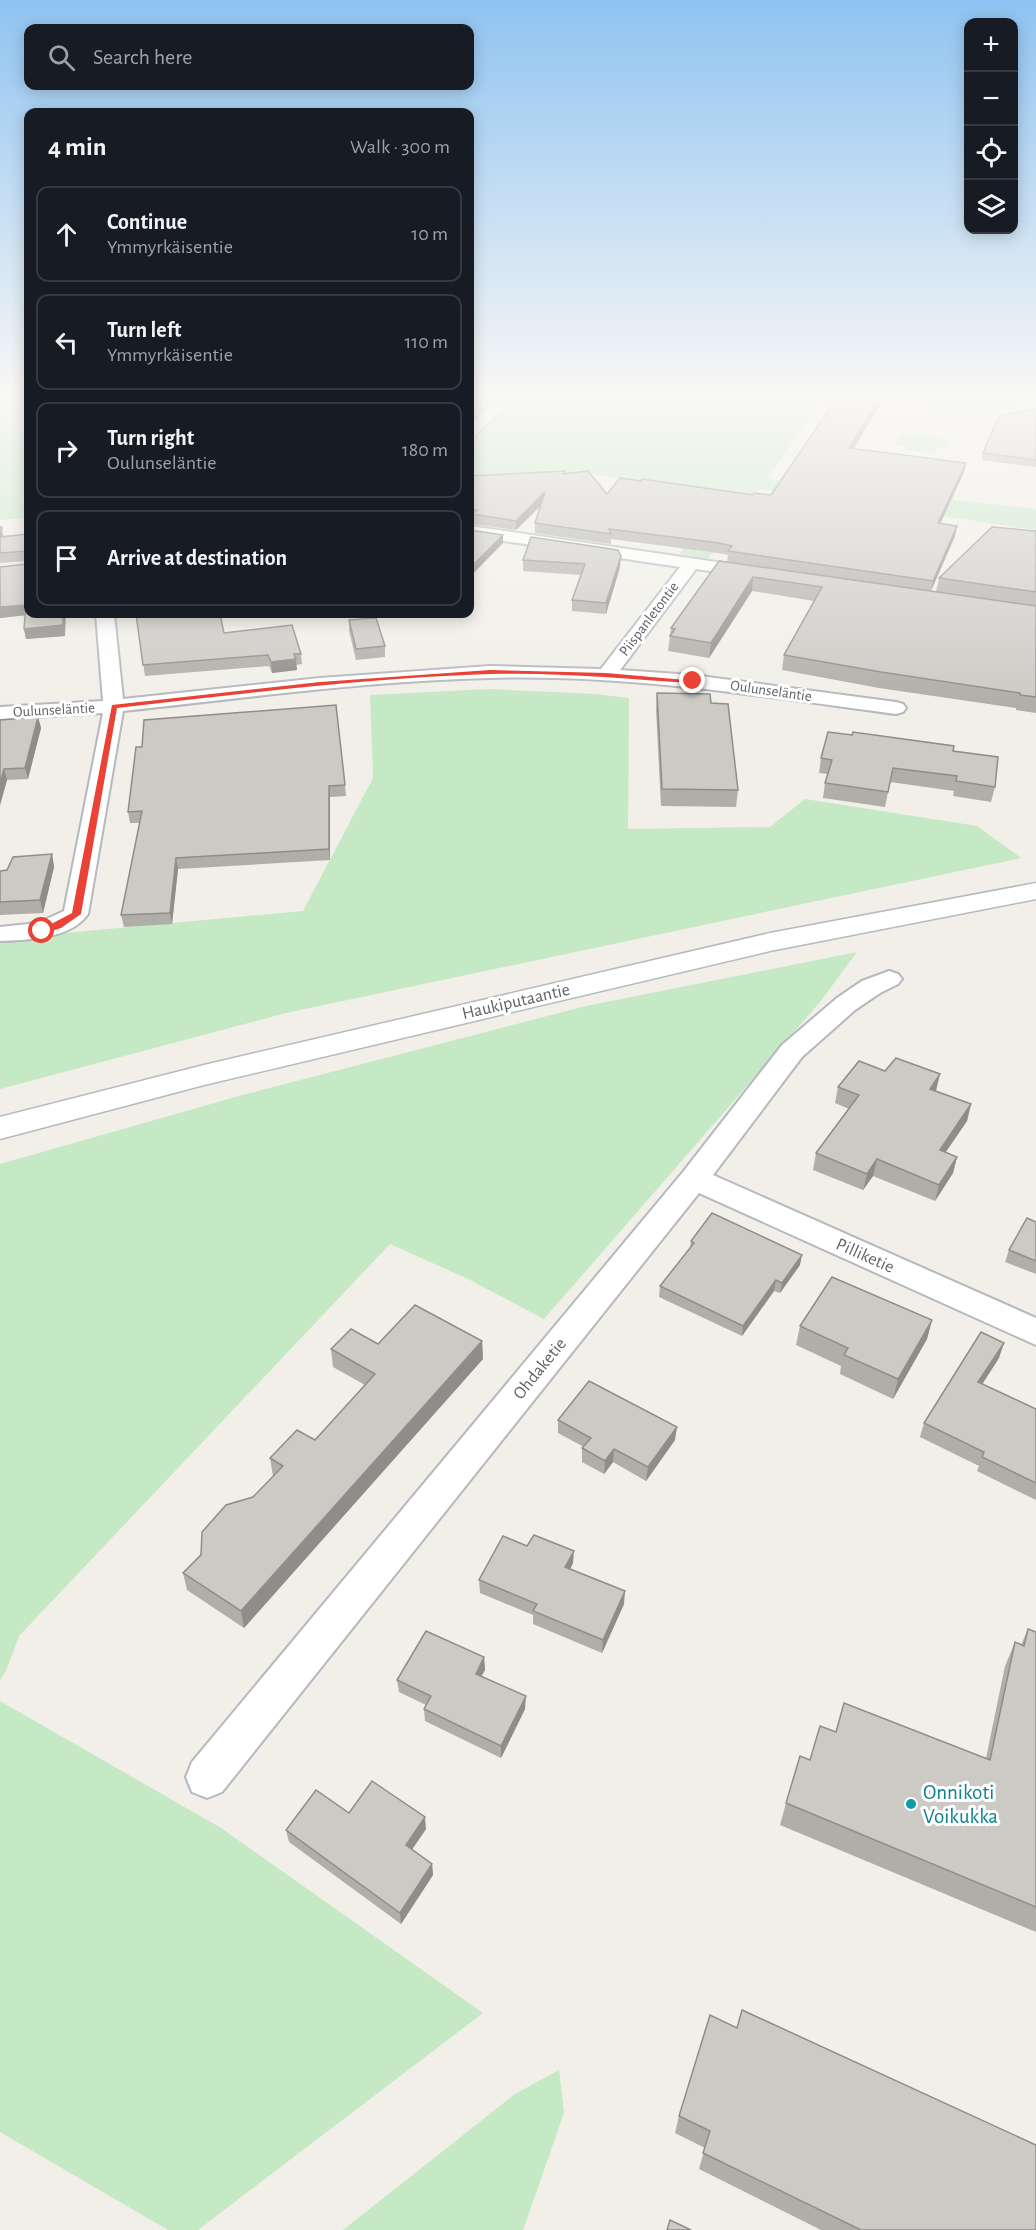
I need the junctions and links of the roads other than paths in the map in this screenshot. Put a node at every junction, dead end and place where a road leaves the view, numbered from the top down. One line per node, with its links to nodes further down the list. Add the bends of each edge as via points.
1 (474, 532): 2 (street)
2 (692, 563): 3 (street); 5 (street, Piispanletontie)
3 (766, 574)
4 (105, 618): 6 (street)
5 (606, 675): 6 (street, Oulunseläntie, via 490,672 320,684); 7 (street, Oulunseläntie, via 747,687)
6 (114, 706): 8 (street, Oulunseläntie); 10 (street, via 76,914 42,931)
7 (896, 708)
8 (0, 713)
9 (1036, 891): 12 (main road, Haukiputaantie, via 771,942 204,1074)
10 (0, 934)
11 (889, 979): 13 (street, Ohdaketie, via 846,1004 792,1051)
12 (0, 1128)
13 (694, 1179): 14 (street, Pilliketie); 15 (street, Ohdaketie)
14 (1036, 1332)
15 (207, 1777)

